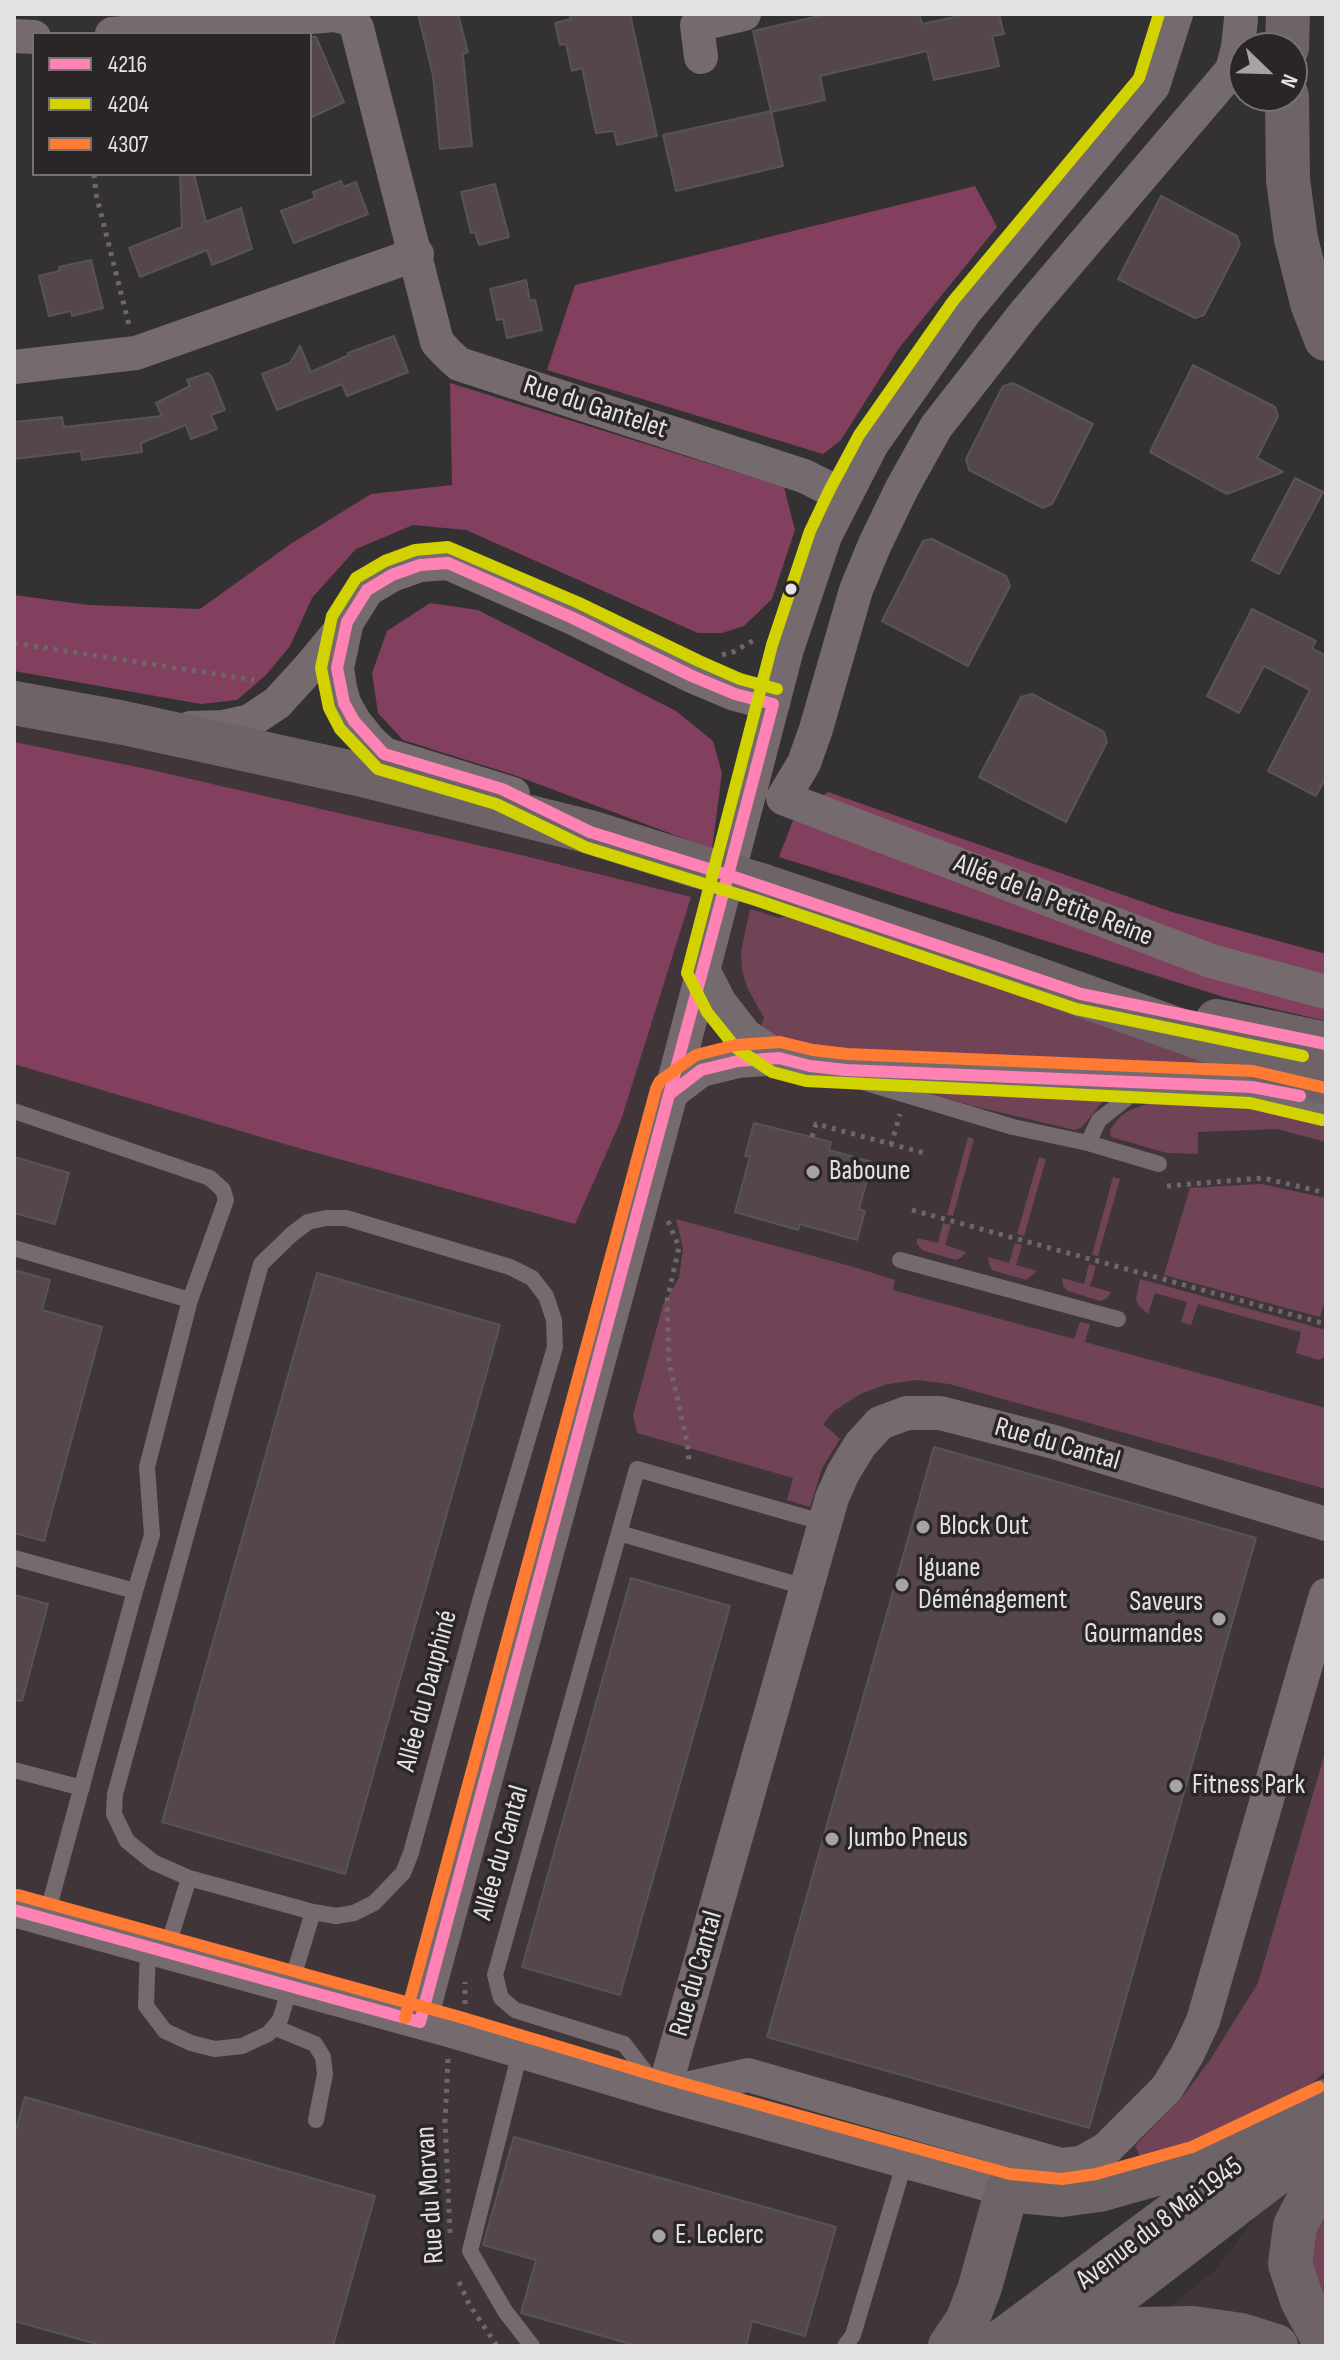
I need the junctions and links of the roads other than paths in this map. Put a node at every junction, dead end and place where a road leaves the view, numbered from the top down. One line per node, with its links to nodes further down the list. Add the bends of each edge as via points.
1 (744, 14): 5 (street, via 697,25)
2 (1176, 14): 10 (street, via 1153,86 966,310 872,444)
3 (1241, 19): 17 (street, Allée de la Petite Reine, via 1232,70 1025,313 936,427 856,590 816,729 783,798 1211,961)
4 (135, 32): 7 (street, Rue du Gantelet, via 349,18 357,28)
5 (701, 57)
6 (1287, 112): 8 (main road, via 1296,239)
7 (417, 254): 9 (street, via 136,353); 10 (street, Rue du Gantelet, via 437,342 459,364 804,476)
8 (1326, 339)
9 (14, 367)
10 (844, 496): 13 (street, via 825,536)
11 (347, 622): 13 (street, via 367,590 392,575 448,563 692,676); 14 (street, via 277,703 250,721 198,728); 15 (street, via 337,668 344,703 384,754 502,789)
12 (14, 703): 14 (main road)
13 (773, 704): 16 (street)
14 (124, 723): 15 (main road)
15 (590, 832): 18 (main road, bridge)
16 (703, 970): 20 (street, via 745,1035); 24 (street)
17 (1326, 992)
18 (1081, 994): 19 (main road); 23 (main road)
19 (1326, 1044)
20 (779, 1058): 21 (street); 24 (street, via 701,1070)
21 (846, 1070): 22 (street); 27 (lane, via 863,1082 911,1098)
22 (1147, 1083): 25 (street, via 1252,1087); 27 (lane, via 1099,1120)
23 (1326, 1083)
24 (671, 1093): 47 (street)
25 (1326, 1104)
26 (14, 1111): 31 (lane, via 210,1178 223,1190 226,1200)
27 (1088, 1143): 28 (lane)
28 (1159, 1164)
29 (14, 1248): 31 (lane)
30 (900, 1260): 32 (lane)
31 (190, 1300): 38 (lane, via 147,1467 152,1535)
32 (1118, 1319)
33 (825, 1523): 34 (street, Rue du Cantal, via 843,1473 880,1423 907,1413 940,1413); 35 (lane, Allée du Cantal, via 637,1469); 37 (street, Rue du Cantal)
34 (1326, 1524)
35 (619, 1533): 37 (lane); 50 (lane, Allée du Cantal, via 495,1975 501,1998 515,2010 624,2044)
36 (14, 1558): 38 (lane)
37 (805, 1587): 50 (street, Rue du Cantal)
38 (135, 1591): 41 (lane)
39 (1326, 1595): 50 (street, via 1203,2021 1167,2088 1106,2149 1081,2163 1061,2165 748,2075)
40 (14, 1770): 41 (lane)
41 (82, 1788): 44 (lane)
42 (189, 1878): 43 (lane, Allée du Dauphiné); 43 (lane, Allée du Dauphiné, via 153,1862 127,1841 114,1814 115,1794 261,1264 308,1222 346,1218 532,1278 546,1296 555,1347 403,1873 374,1903 354,1913); 45 (lane)
43 (313, 1912): 46 (lane)
44 (30, 1914): 45 (street)
45 (157, 1949): 46 (street); 48 (lane, via 146,2006 165,2031 215,2049 242,2046)
46 (291, 1987): 47 (street); 48 (lane)
47 (420, 2022): 49 (street)
48 (276, 2028): 52 (lane, via 315,2044 323,2057)
49 (520, 2052): 50 (street); 58 (lane, via 470,2251)
50 (663, 2094): 54 (street)
51 (1326, 2101): 56 (main road, via 1198,2162 1099,2190 1062,2195); 61 (main road, Avenue du 8 Mai 1945)
52 (316, 2120)
53 (1326, 2135): 62 (main road, Avenue du 8 Mai 1945)
54 (905, 2161): 56 (street); 59 (lane, via 853,2335)
55 (1326, 2176): 57 (main road, via 1295,2226 1290,2264 1302,2300)
56 (1007, 2190): 60 (main road, via 980,2287)
57 (1326, 2339)
58 (532, 2346)
59 (845, 2346)
60 (950, 2346)
61 (995, 2346)
62 (1051, 2346)
63 (1106, 2346): 64 (main road, via 1141,2329 1193,2328)
64 (1276, 2346)

